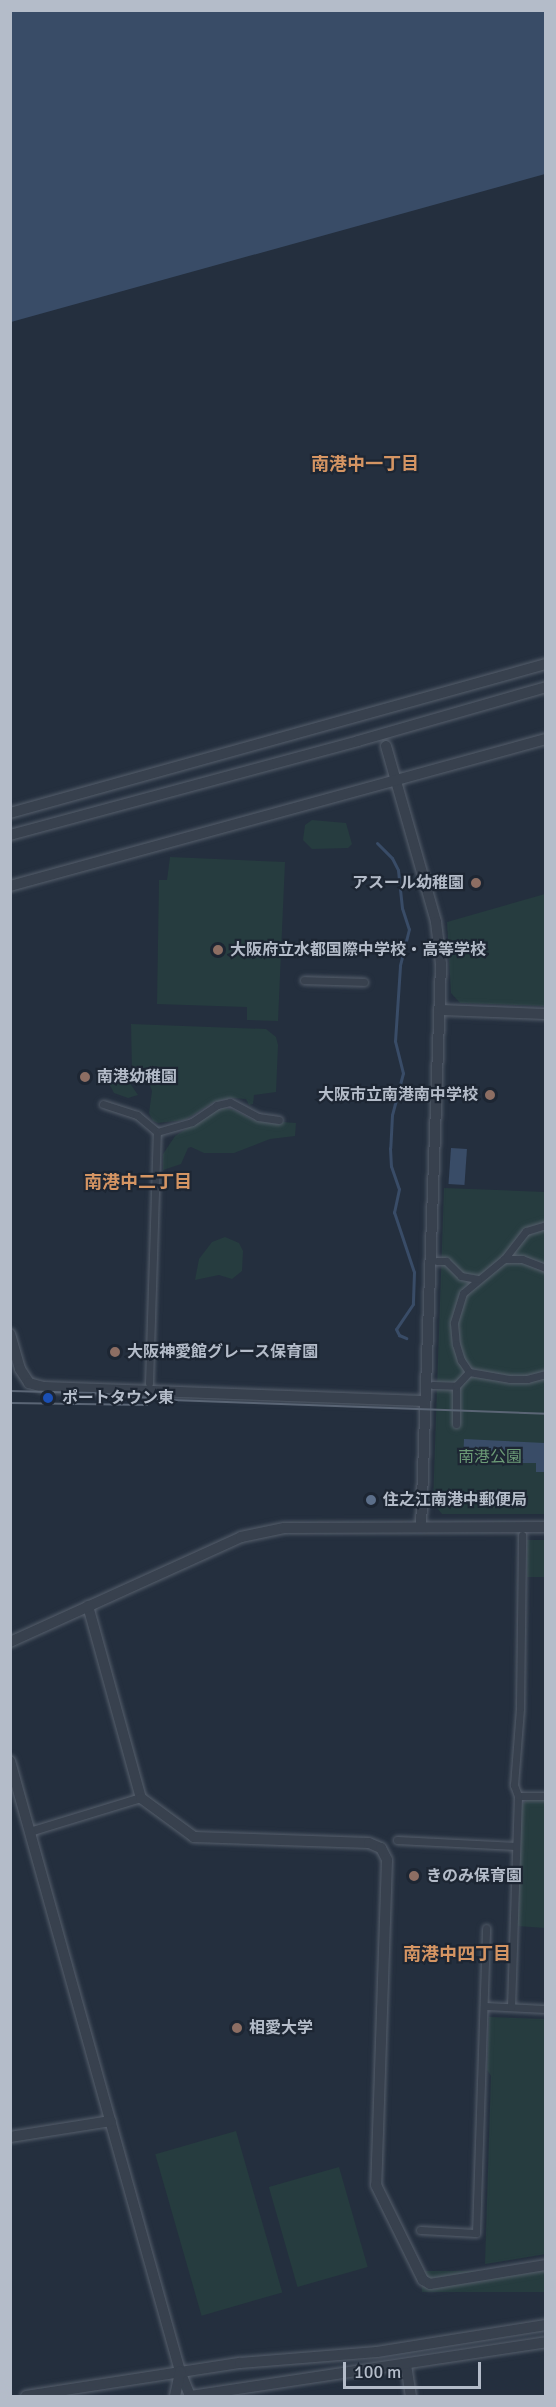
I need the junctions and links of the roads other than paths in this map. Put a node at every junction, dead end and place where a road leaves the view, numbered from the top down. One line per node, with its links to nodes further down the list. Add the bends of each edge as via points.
1 (546, 664): 6 (street)
2 (546, 687): 7 (street)
3 (546, 739): 5 (street)
4 (386, 746): 5 (street)
5 (396, 781): 8 (street); 11 (street, via 436,922 441,964)
6 (10, 813)
7 (10, 835)
8 (10, 886)
9 (304, 980): 10 (street)
10 (364, 982)
11 (440, 1010): 12 (street); 29 (street)
12 (546, 1014)
13 (102, 1104): 15 (street, via 137,1115)
14 (279, 1120): 15 (street, via 258,1117 230,1102 211,1107 192,1122)
15 (158, 1132): 26 (street)
16 (546, 1225): 17 (street, via 526,1232)
17 (504, 1259): 19 (street, via 522,1259); 21 (street)
18 (437, 1261): 20 (street, via 446,1261)
19 (546, 1268)
20 (461, 1276): 21 (street); 22 (street)
21 (478, 1279): 22 (street)
22 (463, 1293): 24 (street, via 454,1323 456,1344)
23 (10, 1334): 29 (street, via 20,1369 29,1383 43,1387)
24 (469, 1372): 25 (street, via 510,1379); 28 (street)
25 (546, 1374)
26 (149, 1383)
27 (433, 1385): 28 (street)
28 (456, 1386): 30 (street)
29 (425, 1401): 31 (street)
30 (456, 1424)
31 (421, 1527): 32 (street); 34 (street, via 284,1528 241,1537)
32 (546, 1527)
33 (522, 1535): 37 (street, via 520,1708 514,1785)
34 (88, 1606): 35 (street); 39 (street)
35 (10, 1642)
36 (10, 1761): 40 (street)
37 (518, 1796): 38 (street); 42 (street)
38 (546, 1796)
39 (141, 1798): 40 (street); 50 (street, via 194,1837 369,1843 381,1848 387,1860 376,2184 423,2280 430,2284)
40 (30, 1832): 47 (street)
41 (397, 1840): 42 (street)
42 (516, 1846): 45 (street)
43 (486, 1928): 44 (street)
44 (484, 2006): 45 (street); 49 (street, via 476,2233)
45 (511, 2007): 46 (street)
46 (546, 2009)
47 (111, 2121): 48 (street); 54 (street)
48 (10, 2137)
49 (420, 2230)
50 (546, 2265)
51 (546, 2325): 54 (street, via 377,2352)
52 (546, 2342): 53 (street)
53 (406, 2365): 57 (street); 58 (street)
54 (180, 2371): 55 (street); 56 (street); 57 (street)
55 (26, 2397)
56 (175, 2397)
57 (190, 2397)
58 (411, 2397)

